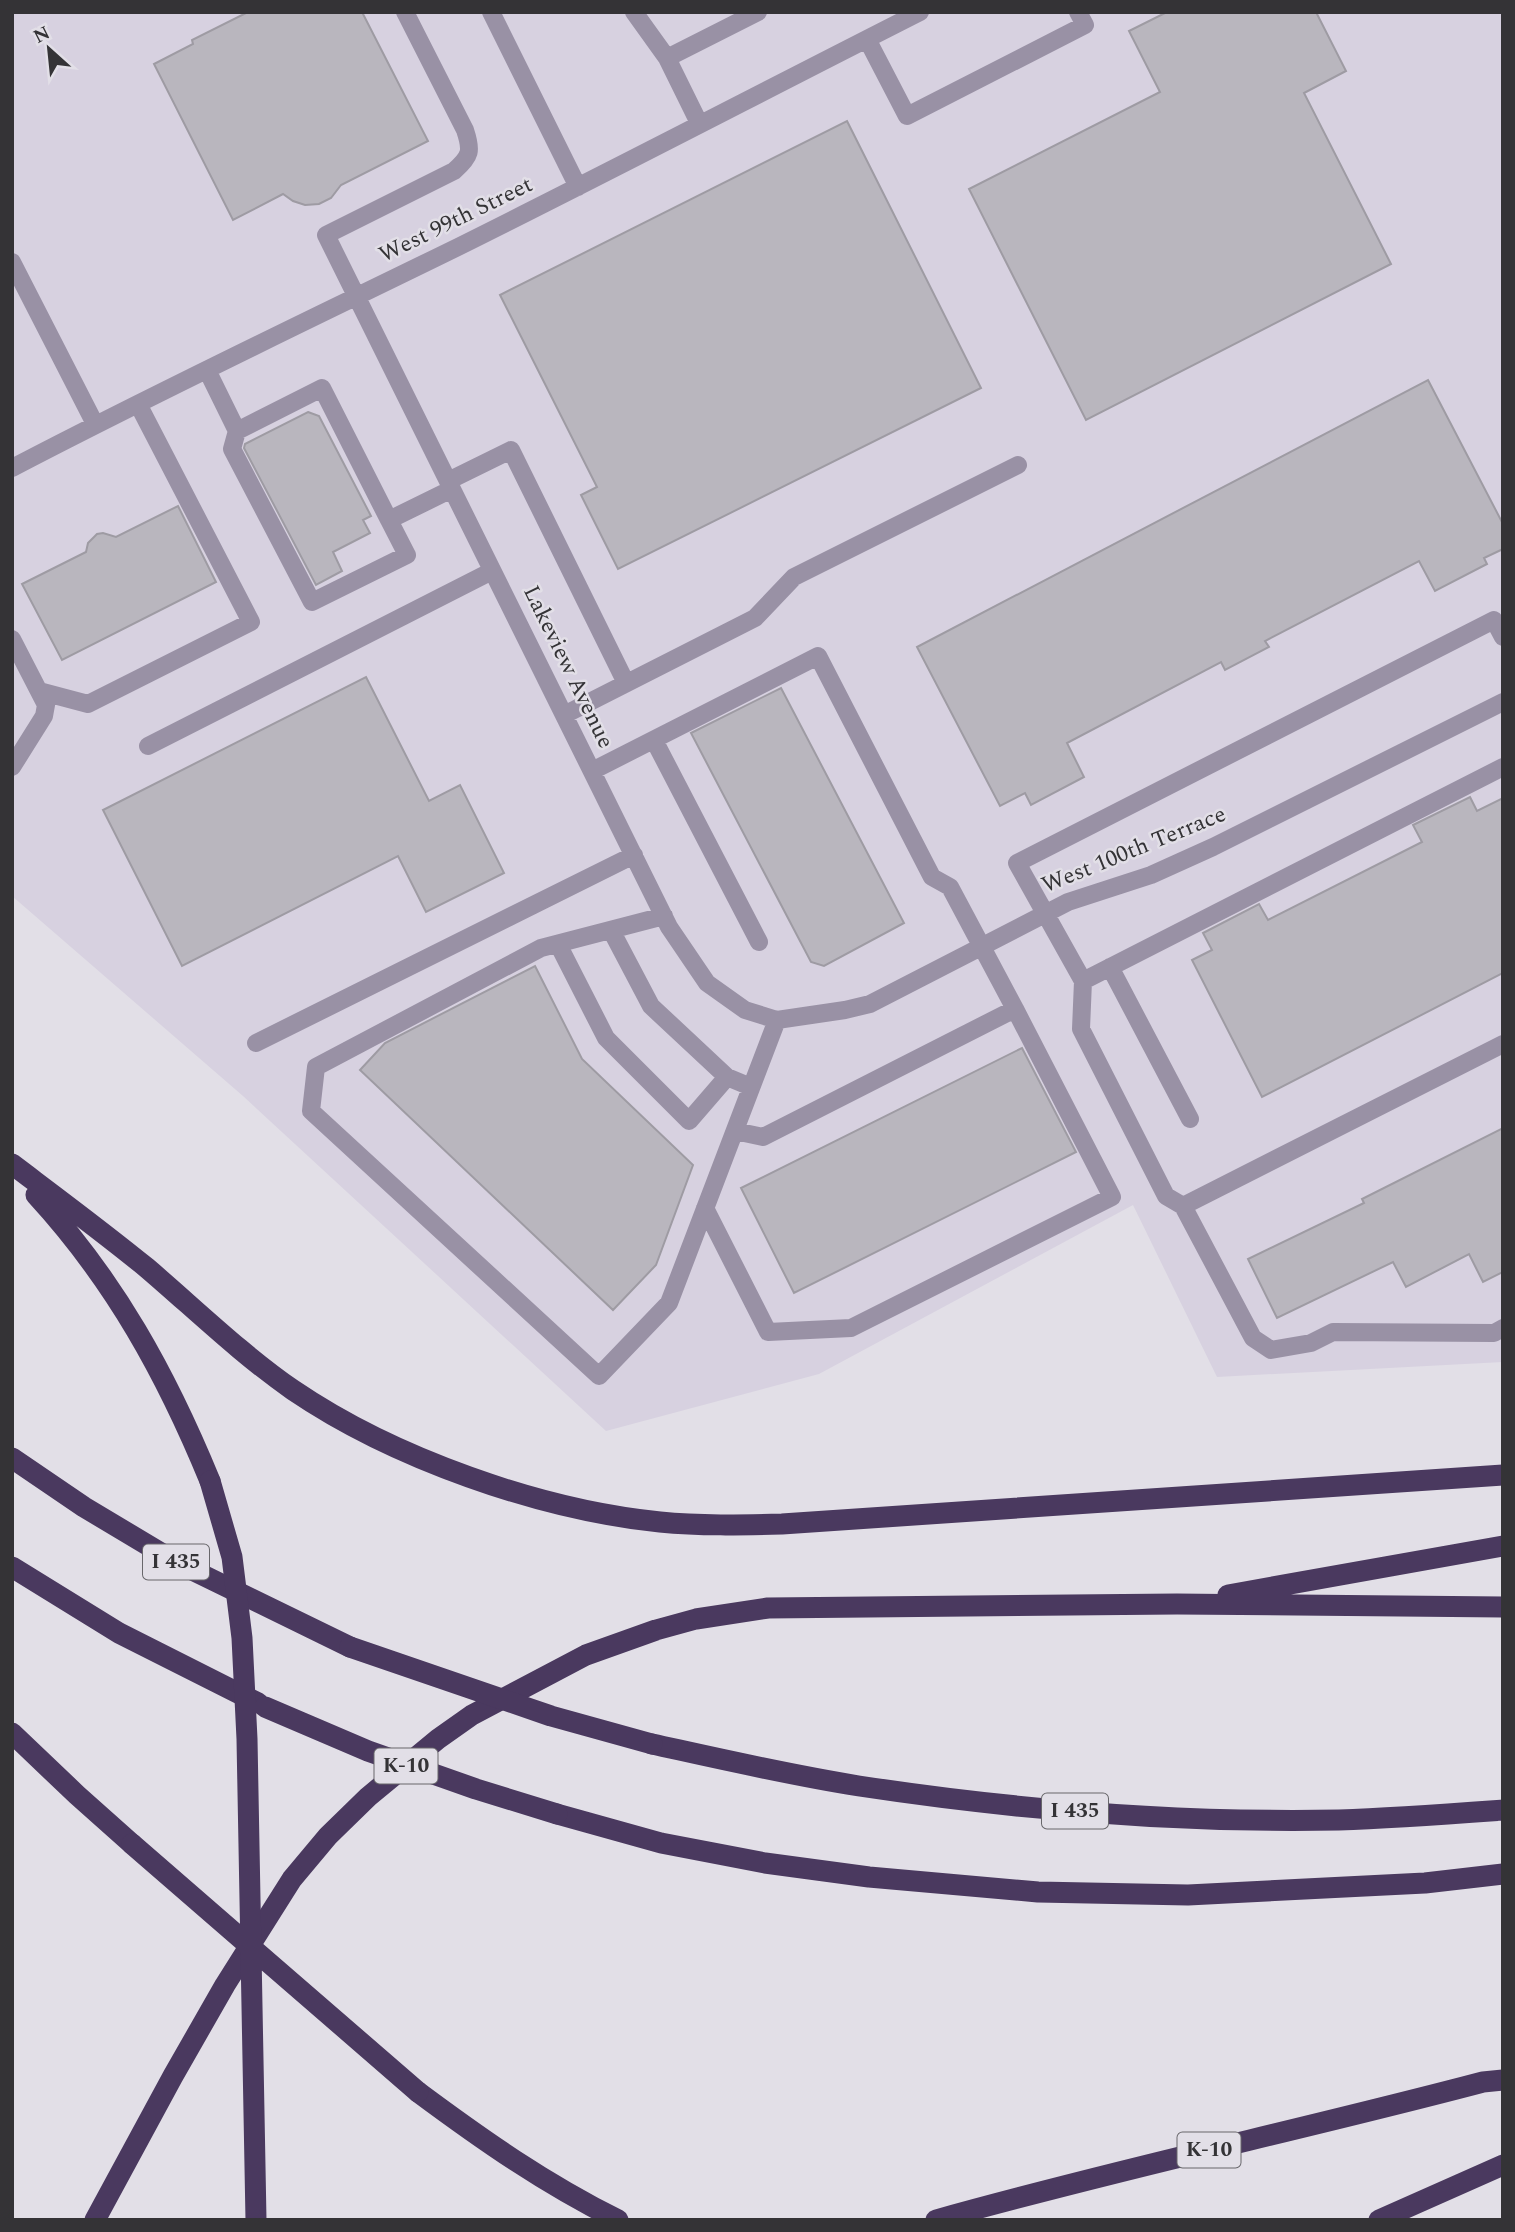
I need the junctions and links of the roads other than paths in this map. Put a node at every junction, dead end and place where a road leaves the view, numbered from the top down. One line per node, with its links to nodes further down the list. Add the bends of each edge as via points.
1 (405, 12): 12 (street, Lakeview Avenue, via 470,145 467,159 454,171 326,235)
2 (491, 12): 10 (street)
3 (634, 12): 8 (street)
4 (758, 12): 8 (street)
5 (920, 12): 7 (street, West 99th Street)
6 (1078, 12): 7 (street, via 1085,26 907,116)
7 (867, 39): 9 (street, West 99th Street)
8 (667, 58): 9 (street)
9 (699, 123): 10 (street, West 99th Street)
10 (579, 187): 12 (street, West 99th Street)
11 (12, 262): 15 (street)
12 (356, 297): 13 (street, West 99th Street); 19 (street, Lakeview Avenue)
13 (207, 370): 14 (street, West 99th Street); 16 (street)
14 (138, 404): 15 (street, West 99th Street); 26 (street, via 251,622 88,704)
15 (95, 425): 18 (street, West 99th Street)
16 (237, 431): 20 (street, via 322,388); 20 (street, via 232,450 312,602 407,555)
17 (1017, 465): 25 (street, via 794,578 755,618)
18 (12, 468)
19 (450, 485): 20 (street); 21 (street, Lakeview Avenue); 25 (street, via 511,450)
20 (389, 520)
21 (492, 571): 28 (street, Lakeview Avenue); 30 (street)
22 (1499, 618): 23 (street); 35 (street, via 1017,863)
23 (1503, 637)
24 (12, 639): 26 (street)
25 (626, 683): 28 (street)
26 (39, 691): 31 (street, via 46,705 44,716)
27 (1503, 702): 35 (street, West 100th Terrace, via 1213,847)
28 (564, 715): 33 (street, Lakeview Avenue)
29 (654, 740): 33 (street); 38 (street); 40 (street, via 818,656 932,877 950,887)
30 (148, 746)
31 (12, 767)
32 (1503, 767): 41 (street)
33 (592, 771): 34 (street, Lakeview Avenue)
34 (634, 855): 36 (street, Lakeview Avenue); 45 (street)
35 (1044, 914): 40 (street, West 100th Terrace); 42 (street)
36 (664, 916): 37 (street); 44 (street, Lakeview Avenue, via 707,983 745,1010)
37 (611, 930): 39 (street); 47 (street, via 651,1006)
38 (758, 942)
39 (558, 944): 47 (street, via 606,1038 690,1121); 53 (street, via 541,948 316,1067 311,1111 599,1376 669,1303)
40 (982, 945): 43 (street); 44 (street, West 100th Terrace, via 870,1004)
41 (1110, 967): 42 (street); 49 (street)
42 (1083, 981): 52 (street, via 1081,1029 1166,1196)
43 (1015, 1009): 50 (street, via 763,1137); 53 (street, via 1112,1197 851,1328 768,1332)
44 (777, 1020): 48 (street)
45 (256, 1043)
46 (1503, 1044): 52 (street)
47 (727, 1077): 48 (street)
48 (751, 1087): 50 (street)
49 (1190, 1119)
50 (734, 1131): 53 (street)
51 (12, 1166): 56 (highway, via 145,1267 260,1365 336,1417 421,1459 580,1508 659,1522 782,1524); 68 (highway, bridge, via 96,1267 156,1362 211,1481 232,1557 247,1739)
52 (1183, 1206): 54 (street, via 1253,1338 1271,1350 1311,1343 1333,1332 1493,1333)
53 (705, 1208)
54 (1503, 1328)
55 (12, 1458): 62 (highway, I 435, bridge, via 176,1562 350,1647 551,1716 652,1744 857,1785 1062,1810 1233,1819 1340,1819)
56 (1503, 1475)
57 (1503, 1546): 59 (highway)
58 (12, 1567): 63 (highway, bridge, via 119,1633 199,1675 368,1751 476,1789 662,1843 869,1877 1038,1892 1188,1895 1425,1883)
59 (1177, 1604): 60 (highway); 67 (highway, K-10, via 827,1606 725,1614 656,1630 586,1655 472,1715 368,1797 292,1879 173,2076)
60 (1503, 1607)
61 (12, 1733): 69 (highway, bridge, via 77,1796 418,2092 546,2182)
62 (1503, 1810)
63 (1503, 1874)
64 (1503, 2072): 65 (highway)
65 (1493, 2081): 70 (highway, K-10)
66 (1503, 2165): 71 (highway)
67 (95, 2220)
68 (256, 2220)
69 (618, 2220)
70 (936, 2220)
71 (1380, 2220)

